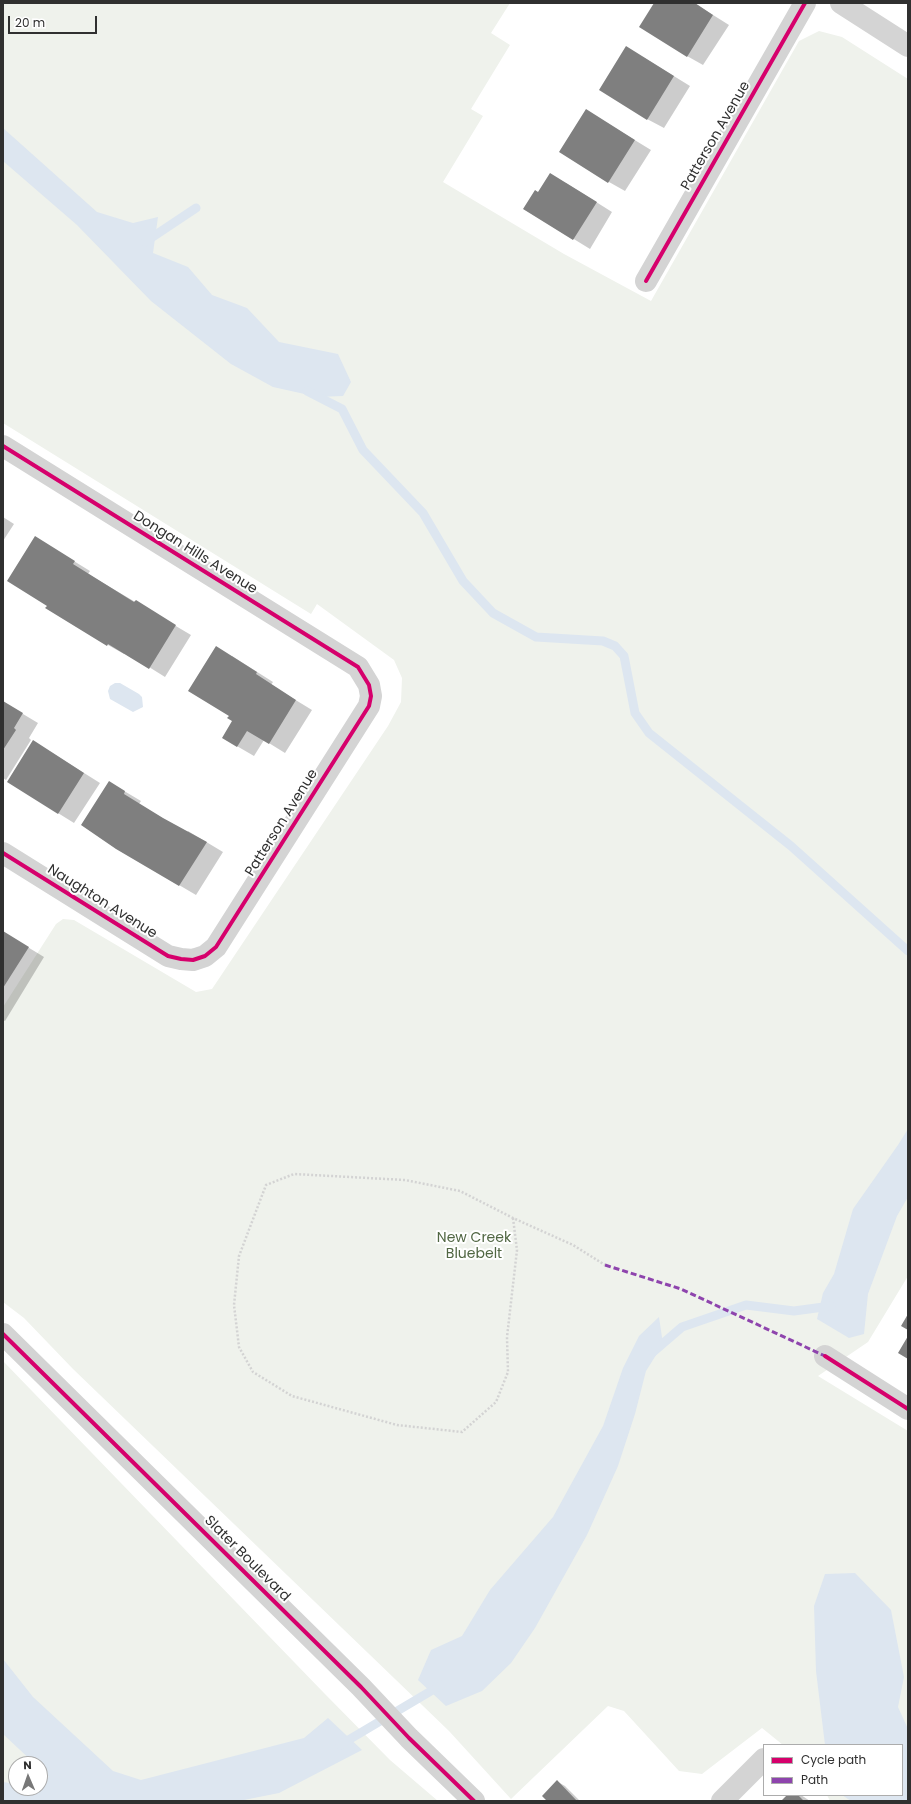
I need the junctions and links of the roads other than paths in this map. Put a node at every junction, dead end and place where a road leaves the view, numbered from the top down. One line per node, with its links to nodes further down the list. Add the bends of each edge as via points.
1 (805, 3): 4 (street, Patterson Avenue)
2 (841, 3): 3 (street)
3 (908, 46)
4 (646, 281)
5 (3, 446): 6 (street, Dongan Hills Avenue, via 358,667)
6 (369, 685): 8 (street, Patterson Avenue, via 369,706 216,947 205,956)
7 (3, 853): 8 (street, Naughton Avenue, via 168,956)
8 (193, 960)
9 (3, 1334): 13 (street, Slater Boulevard)
10 (825, 1356): 11 (street)
11 (908, 1408)
12 (763, 1760): 14 (street)
13 (474, 1801)
14 (722, 1801)

